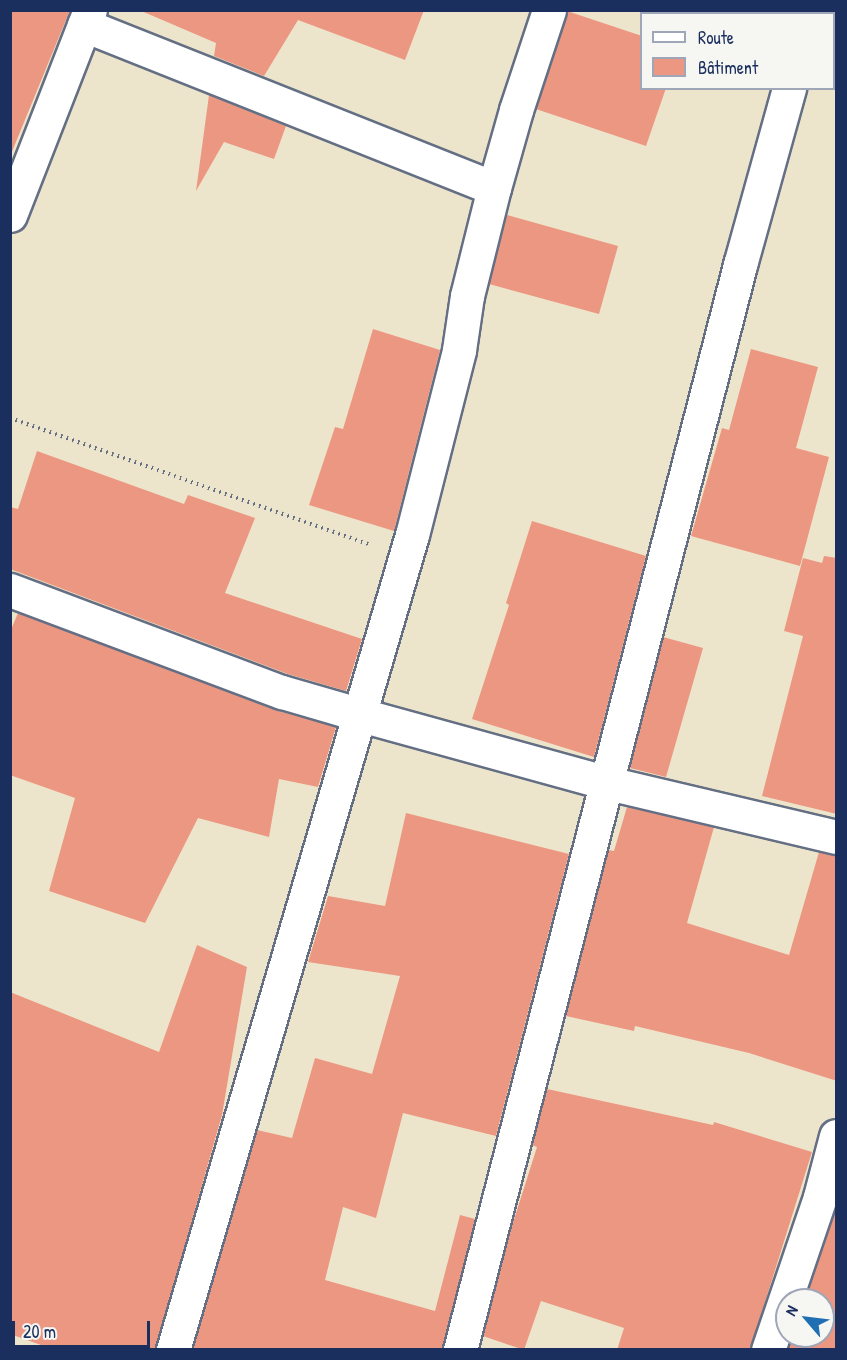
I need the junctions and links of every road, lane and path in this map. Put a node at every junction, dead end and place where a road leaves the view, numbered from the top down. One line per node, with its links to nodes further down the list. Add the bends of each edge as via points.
1 (549, 10): 5 (street)
2 (87, 18): 4 (street); 5 (street)
3 (788, 90): 11 (street)
4 (23, 145): 6 (street)
5 (494, 188): 8 (street, via 467,296 459,350)
6 (10, 215)
7 (10, 418): 8 (path)
8 (405, 558): 10 (street)
9 (10, 590): 10 (street, via 282,692)
10 (361, 715): 11 (street); 14 (street)
11 (608, 783): 12 (street); 15 (street)
12 (837, 837)
13 (837, 1136): 16 (street)
14 (173, 1350)
15 (460, 1350)
16 (768, 1350)

